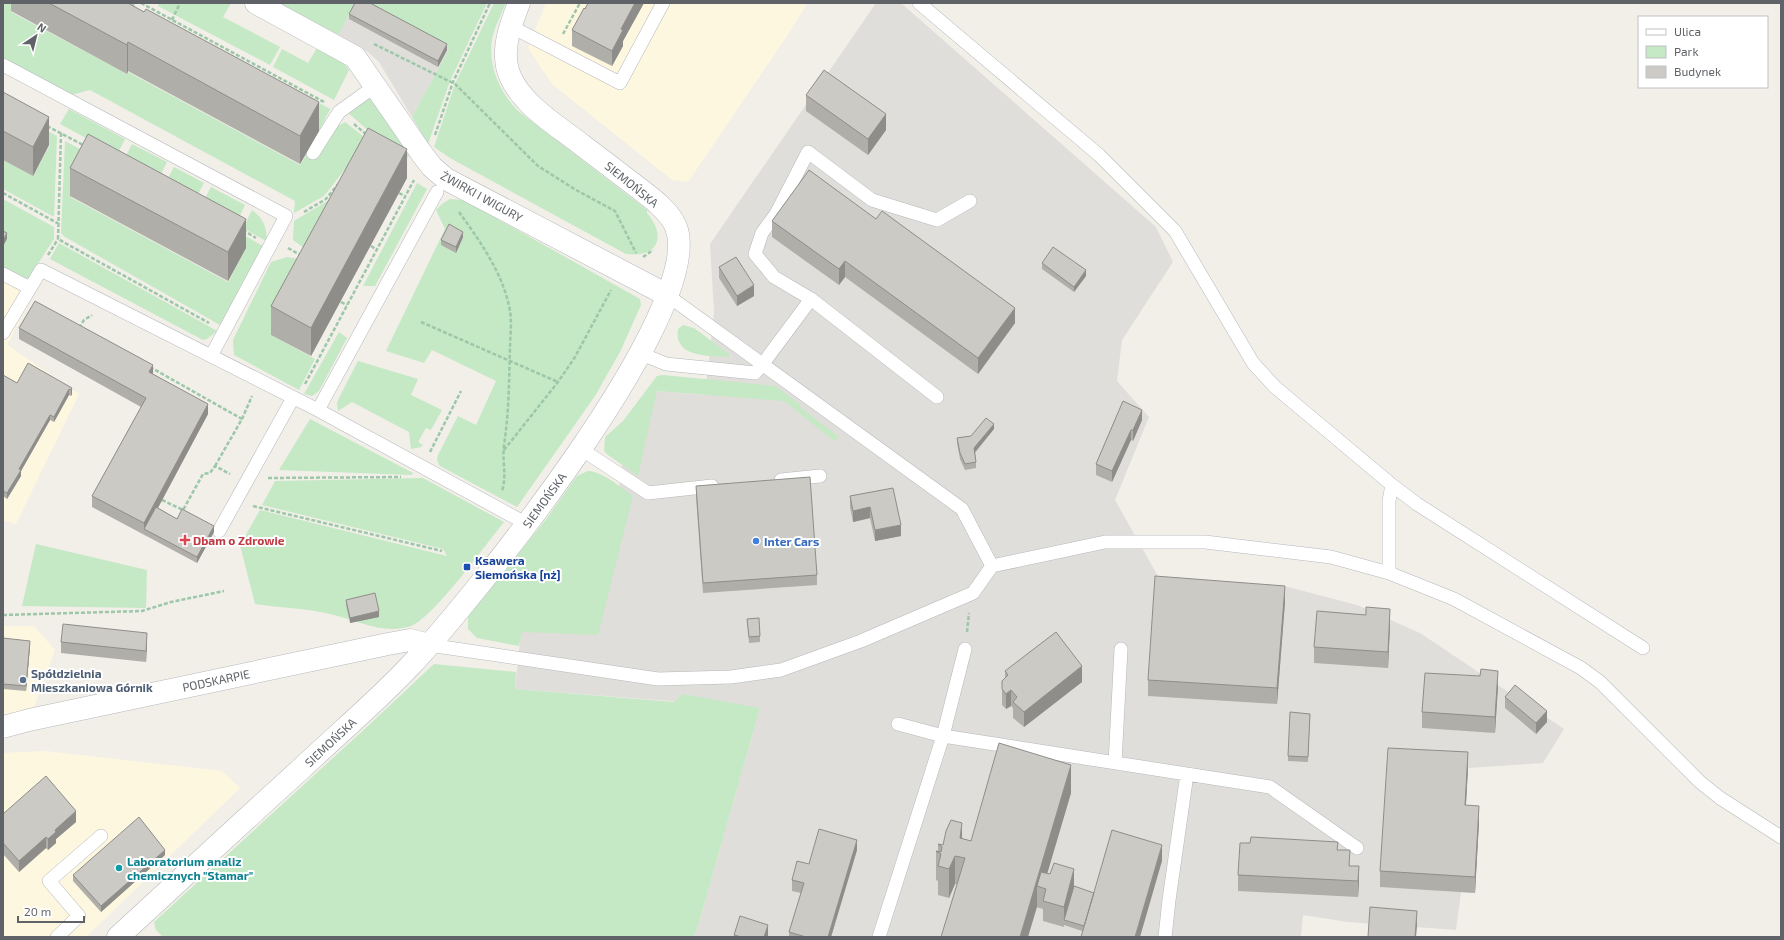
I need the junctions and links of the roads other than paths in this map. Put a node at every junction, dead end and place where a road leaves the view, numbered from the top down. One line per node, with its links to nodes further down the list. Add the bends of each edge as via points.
1 (256, 3): 7 (street, ŻWIRKI I WIGURY, via 355,57)
2 (519, 3): 5 (street, SIEMOŃSKA)
3 (663, 3): 5 (lane, via 620,83)
4 (919, 3): 26 (lane, via 1099,155 1175,231 1253,363 1275,387)
5 (510, 26): 13 (street, SIEMOŃSKA, via 506,59 510,76 519,91 532,105 655,200 668,213 676,227 678,248)
6 (3, 65): 17 (lane, via 286,216)
7 (375, 86): 8 (lane, via 340,112); 13 (street, ŻWIRKI I WIGURY, via 428,163 446,179)
8 (314, 153)
9 (437, 192): 21 (lane)
10 (970, 201): 14 (lane, via 937,220 872,200 808,152 776,214 762,233 755,254 774,277)
11 (3, 274): 12 (lane)
12 (30, 288): 15 (lane); 17 (lane, via 41,270)
13 (667, 295): 16 (street, SIEMOŃSKA); 18 (lane)
14 (811, 299): 18 (lane); 19 (lane)
15 (3, 333)
16 (639, 353): 18 (lane, via 666,364 755,373); 22 (street, SIEMOŃSKA)
17 (211, 356): 20 (lane)
18 (762, 365): 29 (lane, via 962,509)
19 (937, 397)
20 (295, 399): 21 (lane); 28 (lane)
21 (318, 410): 27 (lane)
22 (581, 449): 25 (lane, via 648,493); 27 (street, SIEMOŃSKA)
23 (820, 476): 24 (lane)
24 (766, 481)
25 (728, 485)
26 (1392, 485): 30 (lane, via 1389,501); 32 (lane, via 1417,504)
27 (527, 524): 31 (street, SIEMOŃSKA, via 477,589)
28 (219, 531)
29 (992, 566): 30 (lane, via 1105,542 1205,542 1332,557); 31 (lane, via 973,593 861,641 781,670 731,678 658,679)
30 (1389, 573): 41 (lane, via 1454,599 1581,668 1600,682 1700,782 1720,798)
31 (429, 645): 36 (street, PODSKARPIE, via 410,640 388,644); 44 (street, SIEMOŃSKA, via 365,710)
32 (1643, 648)
33 (965, 649): 37 (lane)
34 (1121, 649): 38 (lane)
35 (898, 724): 37 (lane)
36 (3, 727)
37 (943, 736): 38 (lane); 45 (lane)
38 (1115, 763): 39 (lane)
39 (1187, 774): 42 (lane, via 1270,787); 46 (lane)
40 (101, 836): 43 (lane, via 49,881 79,916)
41 (1781, 836)
42 (1357, 848)
43 (57, 937)
44 (118, 937)
45 (879, 937)
46 (1165, 937)

